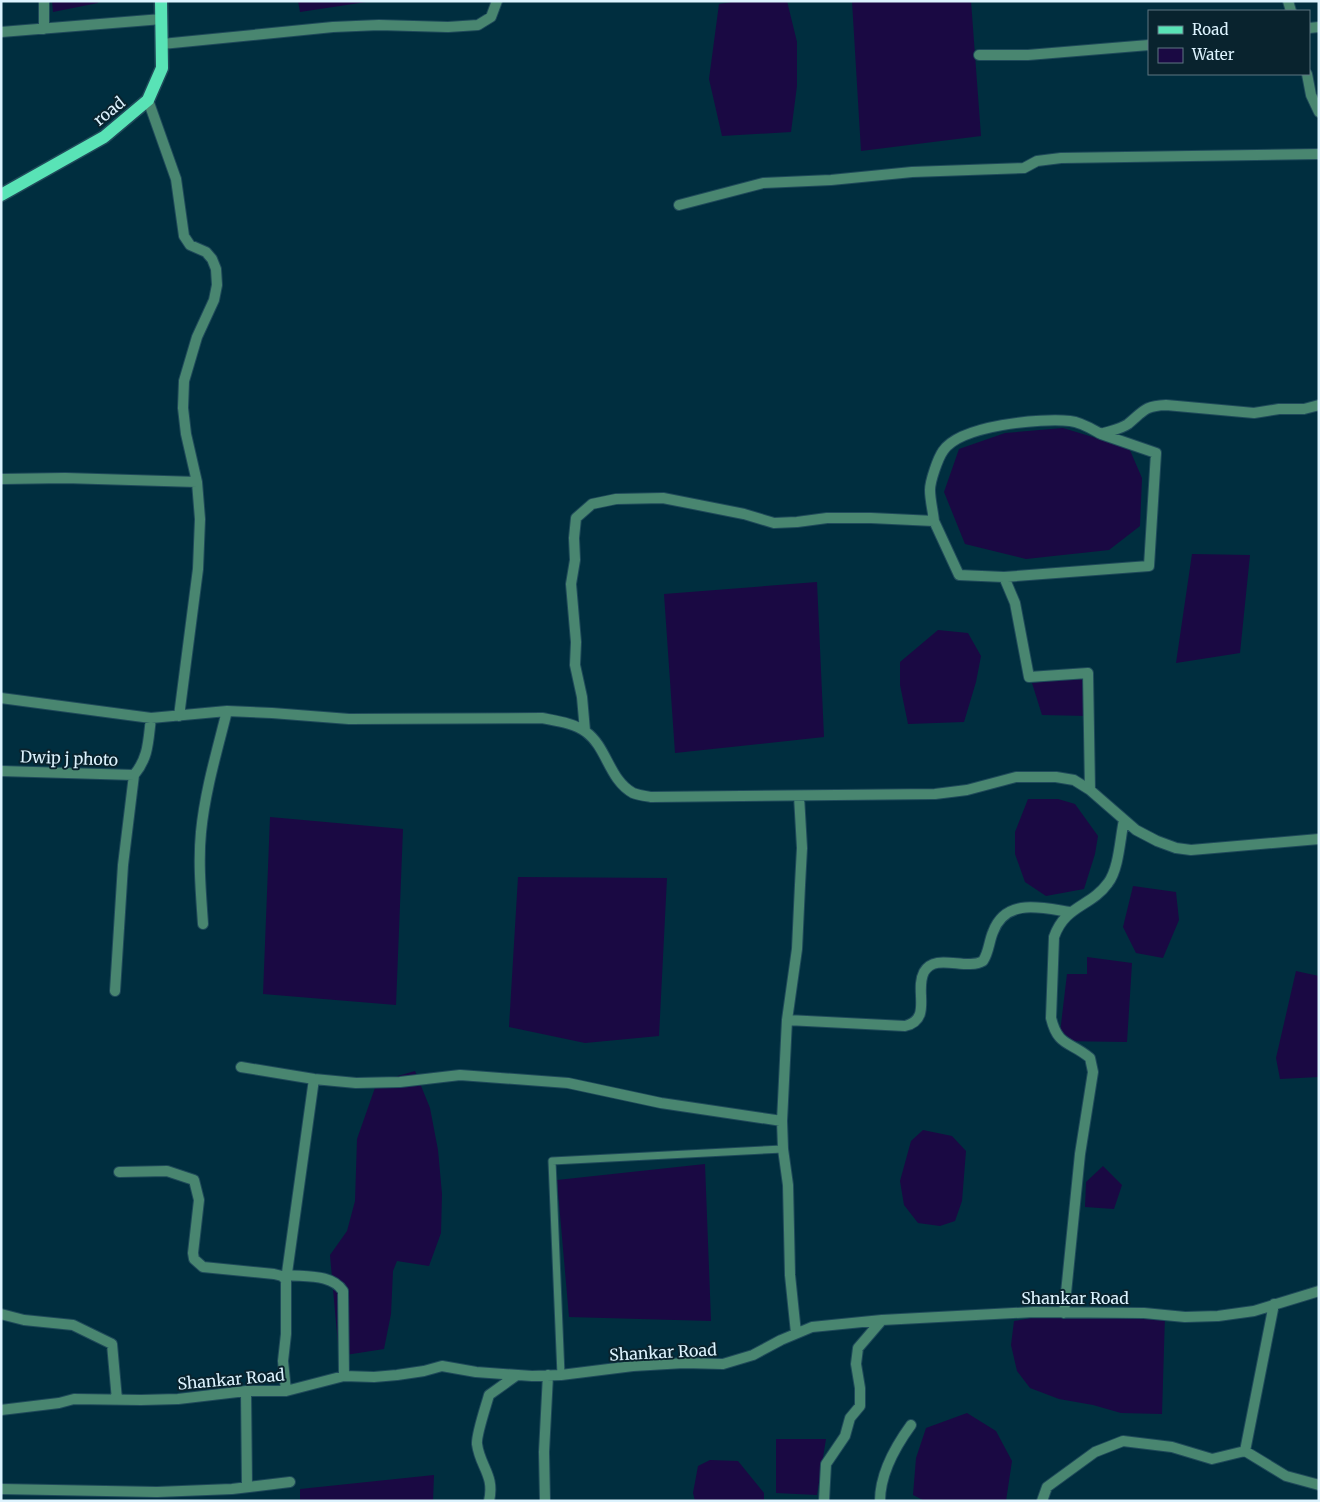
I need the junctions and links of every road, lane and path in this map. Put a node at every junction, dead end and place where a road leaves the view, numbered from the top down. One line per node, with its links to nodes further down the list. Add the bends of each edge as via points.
1 (44, 1): 5 (street)
2 (161, 1): 4 (main road, road)
3 (497, 1): 7 (street, via 491,17 478,25 333,27)
4 (162, 20): 5 (street); 7 (main road, road)
5 (44, 29): 6 (street)
6 (1, 32)
7 (162, 44): 11 (main road, road, via 162,68)
8 (1148, 45): 9 (street, via 1028,55)
9 (980, 55)
10 (1307, 75): 12 (street)
11 (148, 100): 14 (main road, road, via 104,137); 19 (street, via 176,180 184,236 190,245 206,252 216,269 214,300 197,337 184,382 184,417)
12 (1319, 112)
13 (1319, 154): 15 (street, via 1061,158 1024,168 763,183)
14 (1, 195)
15 (679, 204)
16 (1319, 405): 17 (street, via 1304,410 1254,413 1154,406 1141,411 1126,425)
17 (1102, 434): 20 (street, via 1065,421 1023,422 962,435 944,449 938,460 930,489); 21 (street, via 1156,453 1149,566)
18 (1, 479): 19 (street)
19 (198, 482): 24 (street, via 198,569)
20 (934, 520): 21 (street, via 959,575); 26 (street, via 827,518 774,523 663,498 616,499 592,504 576,518 576,560 571,584 575,665 582,697)
21 (1004, 577): 29 (street, via 1015,603 1029,677 1088,673)
22 (1, 698): 25 (street)
23 (227, 711): 24 (street); 26 (street, via 349,719 542,718); 34 (street, via 208,786 201,832 199,874)
24 (179, 716): 25 (street)
25 (151, 718): 28 (street, Dwip j photo, via 146,757)
26 (584, 731): 30 (street, via 593,738 620,782 633,793 690,798)
27 (1, 771): 28 (street, Dwip j photo)
28 (134, 775): 35 (street)
29 (1090, 790): 30 (street, via 1074,780 1016,777 968,790 935,794); 31 (street)
30 (798, 796): 36 (street, via 802,848 797,950)
31 (1124, 820): 32 (street, via 1157,841 1191,850); 33 (street, via 1109,883)
32 (1319, 839)
33 (1070, 912): 36 (street, via 1030,906 1014,909 1001,917 993,930 984,961 974,965 937,963 930,966 924,973 918,1021 913,1024); 45 (street, via 1058,926 1054,937 1051,1018 1058,1037 1090,1058 1093,1072 1080,1154)
34 (203, 924)
35 (115, 991)
36 (787, 1020): 39 (street)
37 (241, 1067): 38 (street)
38 (314, 1079): 39 (street, via 356,1083 400,1082 460,1075 568,1083 661,1103); 42 (street)
39 (782, 1121): 40 (street)
40 (783, 1148): 48 (street); 51 (lane, via 552,1161)
41 (119, 1172): 42 (street, via 167,1171 194,1180 200,1200 193,1254 203,1267)
42 (287, 1278): 52 (street, via 330,1280 343,1291); 54 (street, via 283,1361)
43 (1319, 1291): 44 (street, Shankar Road)
44 (1274, 1304): 45 (street, Shankar Road, via 1254,1311 1218,1316); 58 (street)
45 (1064, 1313): 47 (street, Shankar Road)
46 (1, 1314): 55 (street, via 73,1326 112,1344)
47 (882, 1320): 48 (street, Shankar Road, via 812,1327); 65 (street, via 858,1348 856,1364 860,1406 850,1418 845,1436 826,1464)
48 (796, 1333): 51 (street, Shankar Road, via 753,1355 723,1364 633,1366)
49 (517, 1375): 50 (street, Shankar Road); 52 (street, Shankar Road, via 442,1366 397,1375); 63 (street, via 489,1395 477,1443 489,1475)
50 (548, 1375): 51 (street, Shankar Road); 64 (street)
51 (561, 1375)
52 (344, 1376): 54 (street, Shankar Road)
53 (246, 1391): 54 (street, Shankar Road); 55 (street, Shankar Road, via 178,1399); 61 (street)
54 (286, 1391)
55 (117, 1400): 56 (street, Shankar Road, via 74,1399)
56 (1, 1410)
57 (911, 1425): 66 (street, via 896,1445 886,1470)
58 (1246, 1451): 60 (street, via 1286,1476); 67 (street, via 1212,1459 1172,1447 1122,1441 1095,1452 1047,1487)
59 (290, 1482): 61 (street)
60 (1319, 1485)
61 (247, 1487): 62 (street, via 156,1492)
62 (1, 1489)
63 (489, 1501)
64 (545, 1501)
65 (824, 1501)
66 (880, 1501)
67 (1042, 1501)

